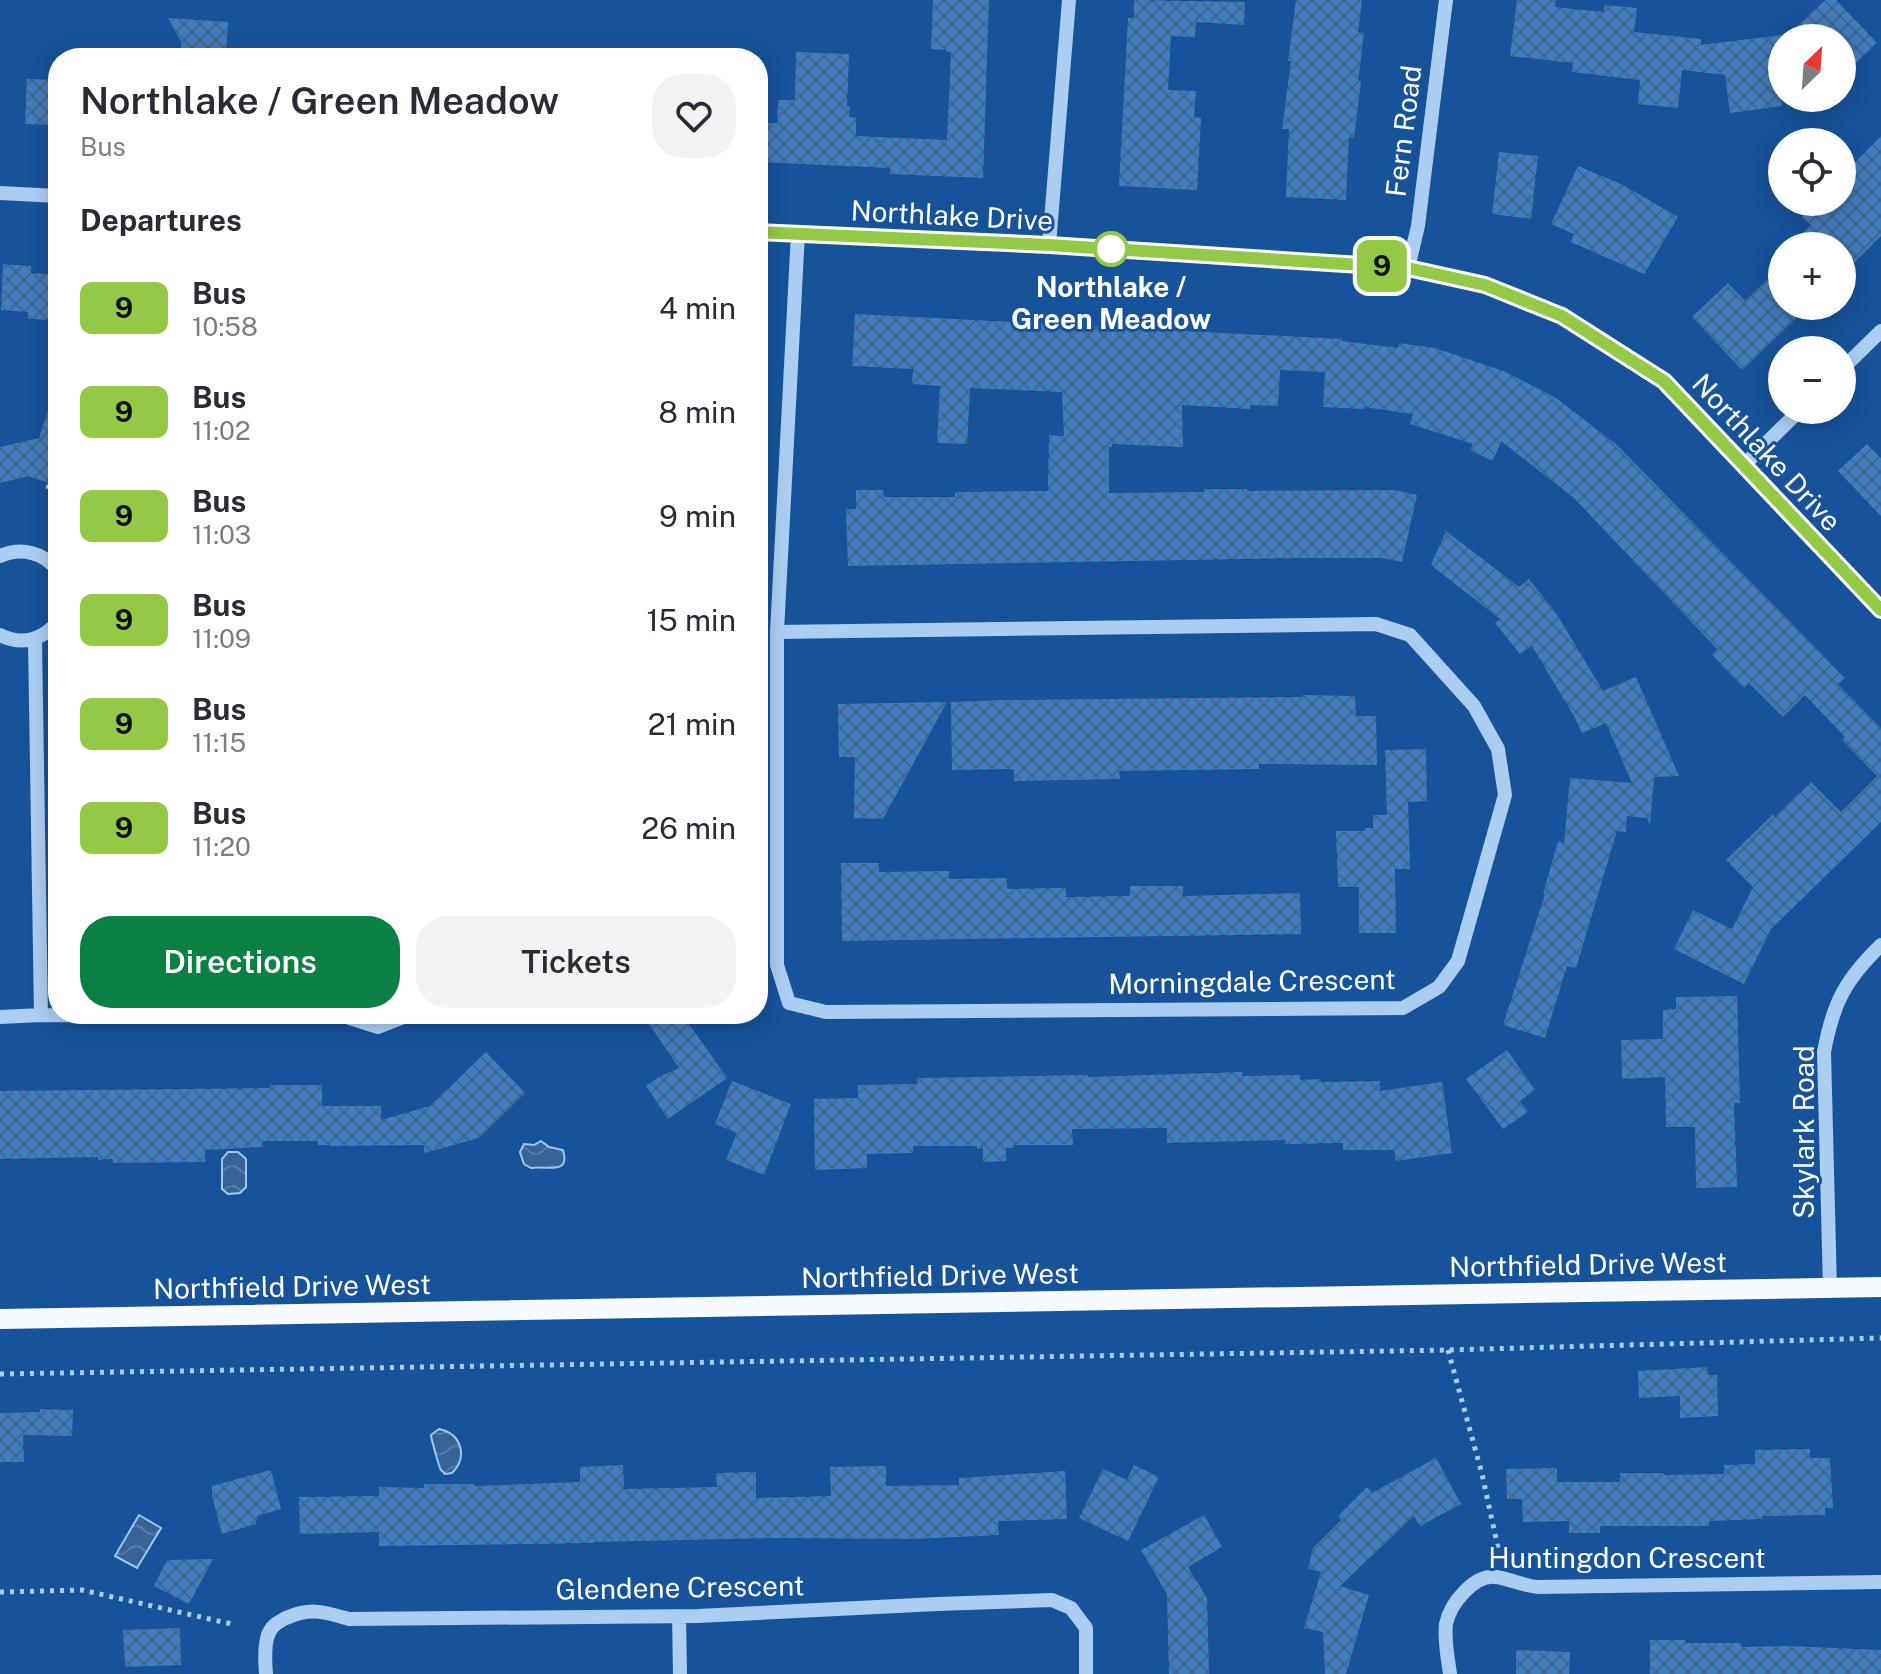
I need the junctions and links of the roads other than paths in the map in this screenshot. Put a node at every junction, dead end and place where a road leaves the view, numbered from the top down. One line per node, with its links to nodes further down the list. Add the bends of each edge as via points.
1 (1069, 0): 7 (street)
2 (1446, 0): 8 (street, Fern Road, via 1418,226)
3 (0, 193): 4 (street)
4 (48, 195)
5 (768, 232): 6 (street, Northlake Drive)
6 (798, 233): 7 (street, Northlake Drive); 16 (street, Morningdale Crescent)
7 (1049, 245): 8 (street, Northlake Drive)
8 (1408, 268): 12 (street, Northlake Drive, via 1485,285 1562,316 1664,381)
9 (1881, 331): 10 (street)
10 (1856, 355)
11 (1786, 424): 12 (street)
12 (1744, 465): 15 (street, Northlake Drive)
13 (0, 556): 14 (street, via 24,551)
14 (48, 560)
15 (1881, 610)
16 (777, 632): 16 (street, Morningdale Crescent, via 777,965 789,1003 826,1012 1403,1008 1439,987 1458,961 1505,795 1498,749 1474,706 1410,635 1376,624)
17 (48, 634): 19 (street)
18 (0, 635): 19 (street)
19 (35, 640): 21 (street)
20 (1881, 945): 25 (street, Skylark Road, via 1840,994 1824,1052)
21 (41, 1015): 22 (street); 23 (street)
22 (48, 1015)
23 (0, 1017)
24 (1881, 1287): 25 (main road, Northfield Drive West)
25 (1830, 1289): 26 (main road, Northfield Drive West)
26 (0, 1319)
27 (1881, 1582): 32 (street, Huntingdon Crescent, via 1538,1587 1494,1576 1463,1592 1449,1615)
28 (679, 1616): 29 (street, Glendene Crescent, via 349,1619 304,1611 273,1626 267,1637); 30 (street); 31 (street, Glendene Crescent, via 1052,1600 1071,1608 1086,1628)
29 (266, 1674)
30 (680, 1674)
31 (1086, 1674)
32 (1450, 1674)

